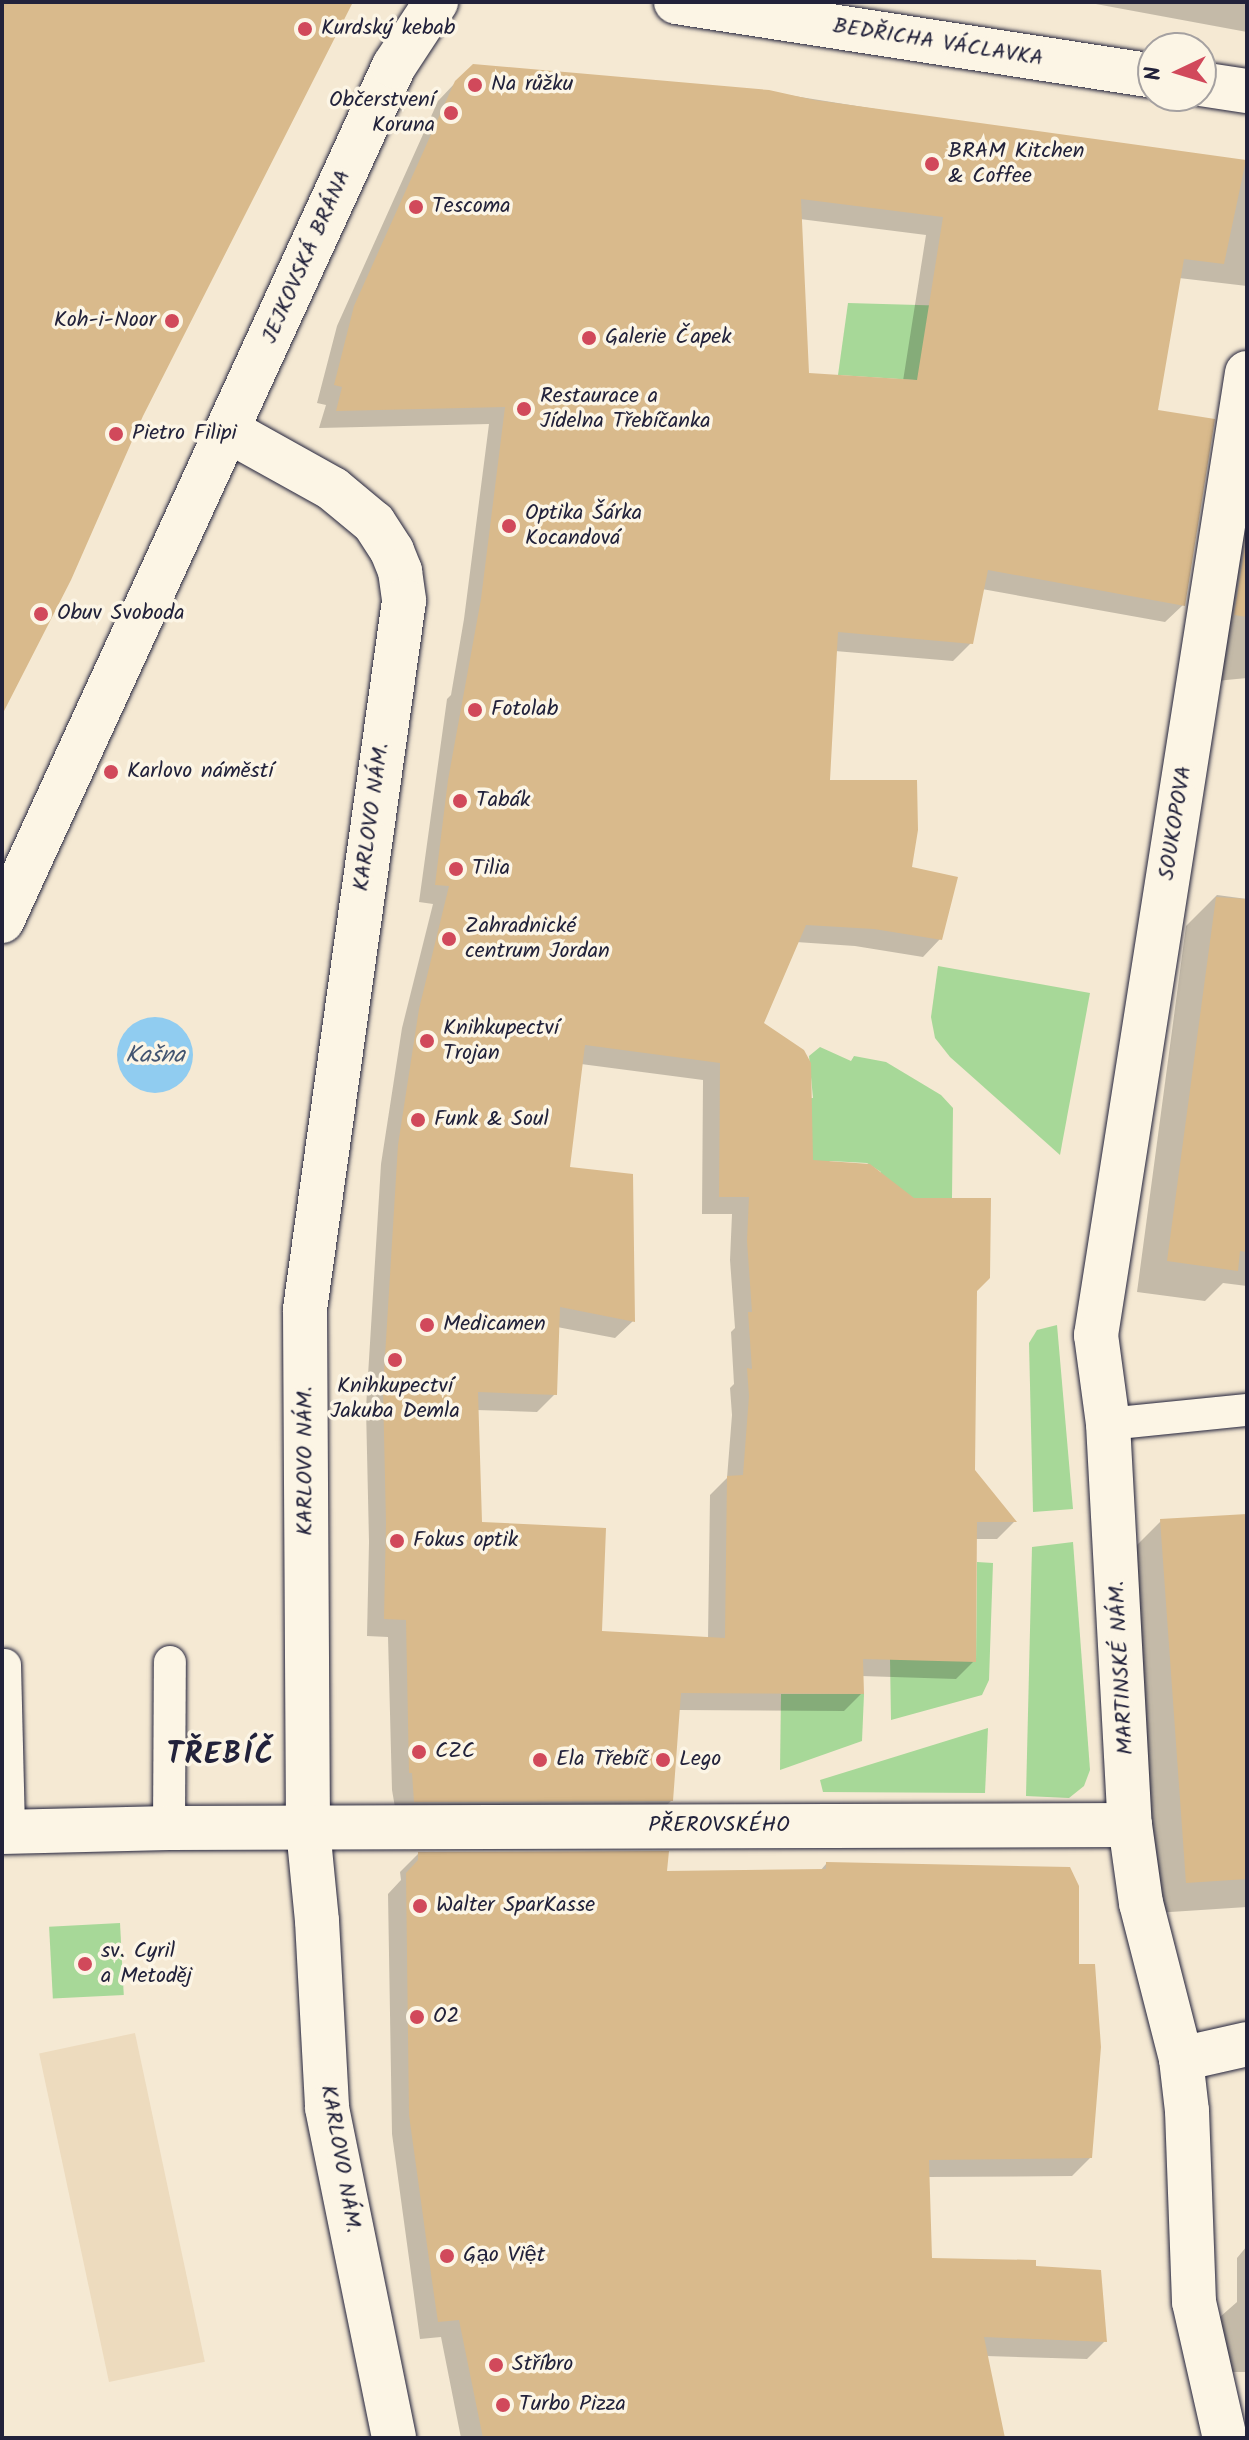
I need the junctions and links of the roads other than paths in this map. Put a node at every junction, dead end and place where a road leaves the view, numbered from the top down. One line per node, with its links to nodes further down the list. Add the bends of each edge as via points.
1 (436, 2): 7 (street, JEJKOVSKÁ BRÁNA, via 394,66)
2 (676, 2): 3 (street, BEDŘICHA VÁCLAVKA)
3 (1137, 74)
4 (1217, 86): 5 (street)
5 (1247, 91)
6 (1247, 373): 9 (street, SOUKOPOVA)
7 (229, 431): 8 (street); 16 (street, KARLOVO NÁM., via 333,489 374,523 400,571 404,601 305,1309)
8 (2, 921)
9 (1104, 1272): 11 (street, MARTINSKÉ NÁM., via 1096,1335)
10 (1247, 1410): 11 (lane)
11 (1108, 1424): 14 (street, MARTINSKÉ NÁM.)
12 (170, 1662): 15 (lane)
13 (5, 1665): 17 (lane)
14 (1130, 1825): 16 (street, PŘEROVSKÉHO); 19 (street, MARTINSKÉ NÁM., via 1141,1903)
15 (169, 1828): 16 (street); 17 (street)
16 (308, 1829): 20 (street, KARLOVO NÁM., via 327,2108)
17 (5, 1832)
18 (1247, 2044): 19 (street)
19 (1181, 2059): 21 (street, MARTINSKÉ NÁM., via 1194,2302)
20 (394, 2438)
21 (1225, 2438)

